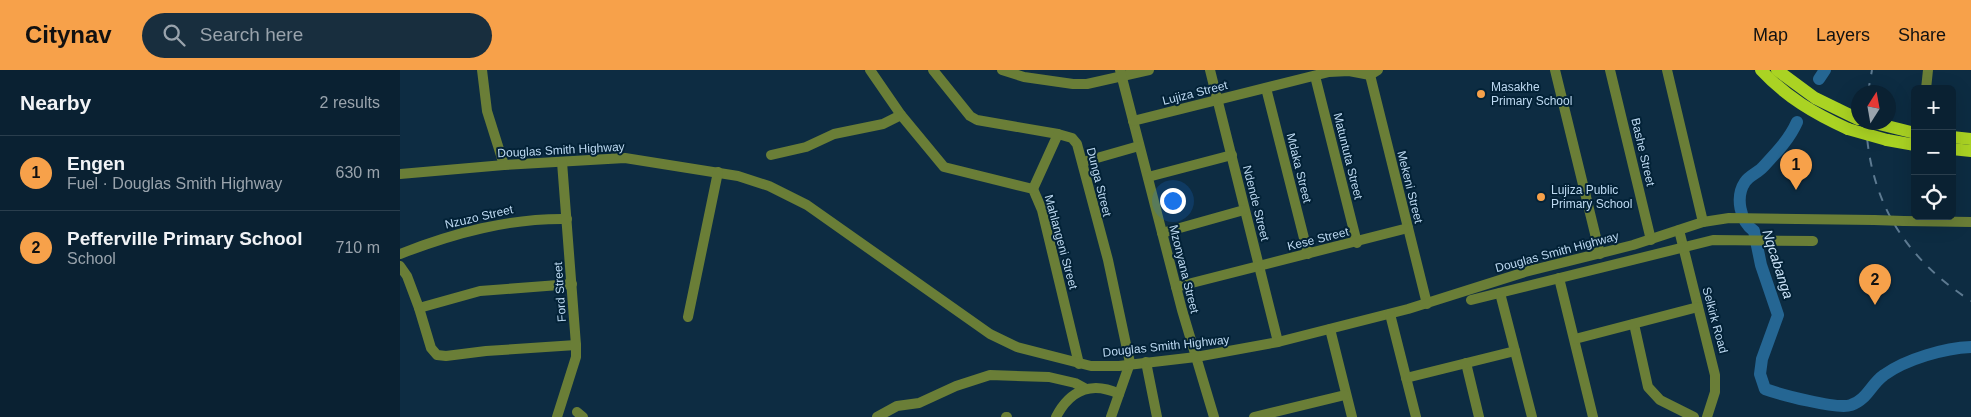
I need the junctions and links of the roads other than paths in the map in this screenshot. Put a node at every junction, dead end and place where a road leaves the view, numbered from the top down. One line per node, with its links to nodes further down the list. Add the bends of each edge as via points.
1 (482, 70): 38 (street, via 487,111)
2 (870, 70): 19 (street, Mahlangeni Street)
3 (933, 70): 26 (street, Dunga Street, via 970,116)
4 (1002, 70): 14 (street, via 1073,84)
5 (1149, 70): 14 (street)
6 (1210, 70): 18 (street, Ndende Street)
7 (1554, 70): 56 (street)
8 (1610, 70): 50 (street, Bashe Street)
9 (1666, 70): 45 (street)
10 (1761, 70): 22 (main road, via 1806,108)
11 (1777, 70): 21 (main road)
12 (1928, 70): 16 (street)
13 (1374, 73): 15 (street, Lujiza Street, via 1349,71); 47 (street, Mekeni Street)
14 (1121, 74): 20 (street, Mzonyana Street)
15 (1315, 76): 17 (street, Lujiza Street); 52 (street, Matuntuta Street)
16 (1926, 85)
17 (1266, 88): 18 (street, Lujiza Street); 55 (street, Mdaka Street)
18 (1218, 100): 20 (street, Lujiza Street); 35 (street, Ndende Street)
19 (901, 115): 34 (street, via 883,124 834,134 806,147); 42 (street, Mahlangeni Street, via 944,167)
20 (1134, 120): 31 (street, Mzonyana Street)
21 (1851, 120)
22 (1851, 121)
23 (1878, 130): 27 (main road, bridge)
24 (1883, 130): 27 (main road)
25 (1911, 133): 27 (main road)
26 (1058, 134): 37 (street, Dunga Street, via 1075,141); 42 (street)
27 (1889, 134): 30 (main road)
28 (1956, 137): 29 (main road)
29 (1971, 139)
30 (1911, 143)
31 (1140, 146): 37 (street); 41 (street, Mzonyana Street)
32 (1956, 149): 33 (main road)
33 (1971, 151)
34 (771, 155)
35 (1232, 155): 41 (street); 43 (street, Ndende Street)
36 (562, 162): 38 (street, Douglas Smith Highway); 39 (street, Douglas Smith Highway, via 625,158); 44 (street, Ford Street)
37 (1083, 162): 78 (street, Dunga Street)
38 (504, 165): 40 (street, Douglas Smith Highway)
39 (716, 172): 69 (street); 79 (street, Douglas Smith Highway, via 770,186 807,205 994,336 1017,347)
40 (400, 174)
41 (1148, 177): 49 (street, Mzonyana Street)
42 (1033, 189): 79 (street, Mahlangeni Street, via 1042,210)
43 (1244, 210): 49 (street); 58 (street, Ndende Street)
44 (567, 219): 54 (street, Nzuzo Street, via 541,218 494,225 440,239); 61 (street, Ford Street)
45 (1703, 222): 46 (street, Douglas Smith Highway, bridge, via 1742,218); 48 (street, Douglas Smith Highway)
46 (1971, 222)
47 (1408, 228): 52 (street, Kese Street); 65 (street, Mekeni Street)
48 (1679, 230): 50 (street, Douglas Smith Highway); 53 (street, Selkirk Road)
49 (1162, 233): 62 (street, Mzonyana Street)
50 (1651, 240): 56 (street, Douglas Smith Highway)
51 (1813, 241): 53 (street, via 1714,240)
52 (1357, 243): 55 (street, Kese Street)
53 (1682, 247): 60 (street); 66 (street, Selkirk Road)
54 (400, 254)
55 (1308, 254): 58 (street, Kese Street)
56 (1600, 254): 65 (street, Douglas Smith Highway, via 1525,272)
57 (400, 266): 59 (street)
58 (1259, 267): 62 (street, Kese Street); 73 (street, Ndende Street)
59 (403, 278): 67 (street)
60 (1559, 278): 63 (street); 72 (street)
61 (572, 284): 67 (street, via 480,291); 74 (street, Ford Street)
62 (1176, 287): 76 (street, Mzonyana Street)
63 (1500, 293): 64 (street); 75 (street)
64 (1471, 300)
65 (1427, 304): 68 (street, Douglas Smith Highway)
66 (1698, 307): 70 (street); 99 (street, Selkirk Road, via 1715,375 1715,392)
67 (419, 308): 74 (street, via 432,351 446,356)
68 (1390, 314): 71 (street, Douglas Smith Highway); 81 (street)
69 (688, 316)
70 (1634, 324): 72 (street); 98 (street, via 1648,386 1660,400)
71 (1330, 329): 73 (street, Douglas Smith Highway); 84 (street)
72 (1575, 339): 97 (street)
73 (1278, 342): 76 (street, Douglas Smith Highway)
74 (576, 345): 86 (street, Ford Street, via 576,357)
75 (1514, 351): 80 (street); 96 (street)
76 (1196, 357): 77 (street, Douglas Smith Highway); 91 (street, Mzonyana Street)
77 (1146, 362): 78 (street, Douglas Smith Highway); 90 (street)
78 (1130, 363): 79 (street, Douglas Smith Highway, via 1103,367); 83 (street)
79 (1079, 364)
80 (1466, 364): 81 (street); 95 (street)
81 (1406, 378): 94 (street)
82 (1086, 389): 83 (street, via 1106,388); 87 (street, via 1049,377 990,375 920,402 897,406); 88 (street, via 1071,396)
83 (1119, 394): 89 (street)
84 (1345, 395): 85 (street); 93 (street)
85 (1284, 413): 92 (street)
86 (557, 417)
87 (877, 417)
88 (1056, 417)
89 (1111, 417)
90 (1157, 417)
91 (1214, 417)
92 (1254, 417)
93 (1352, 417)
94 (1416, 417)
95 (1479, 417)
96 (1532, 417)
97 (1593, 417)
98 (1694, 417)
99 (1707, 417)

